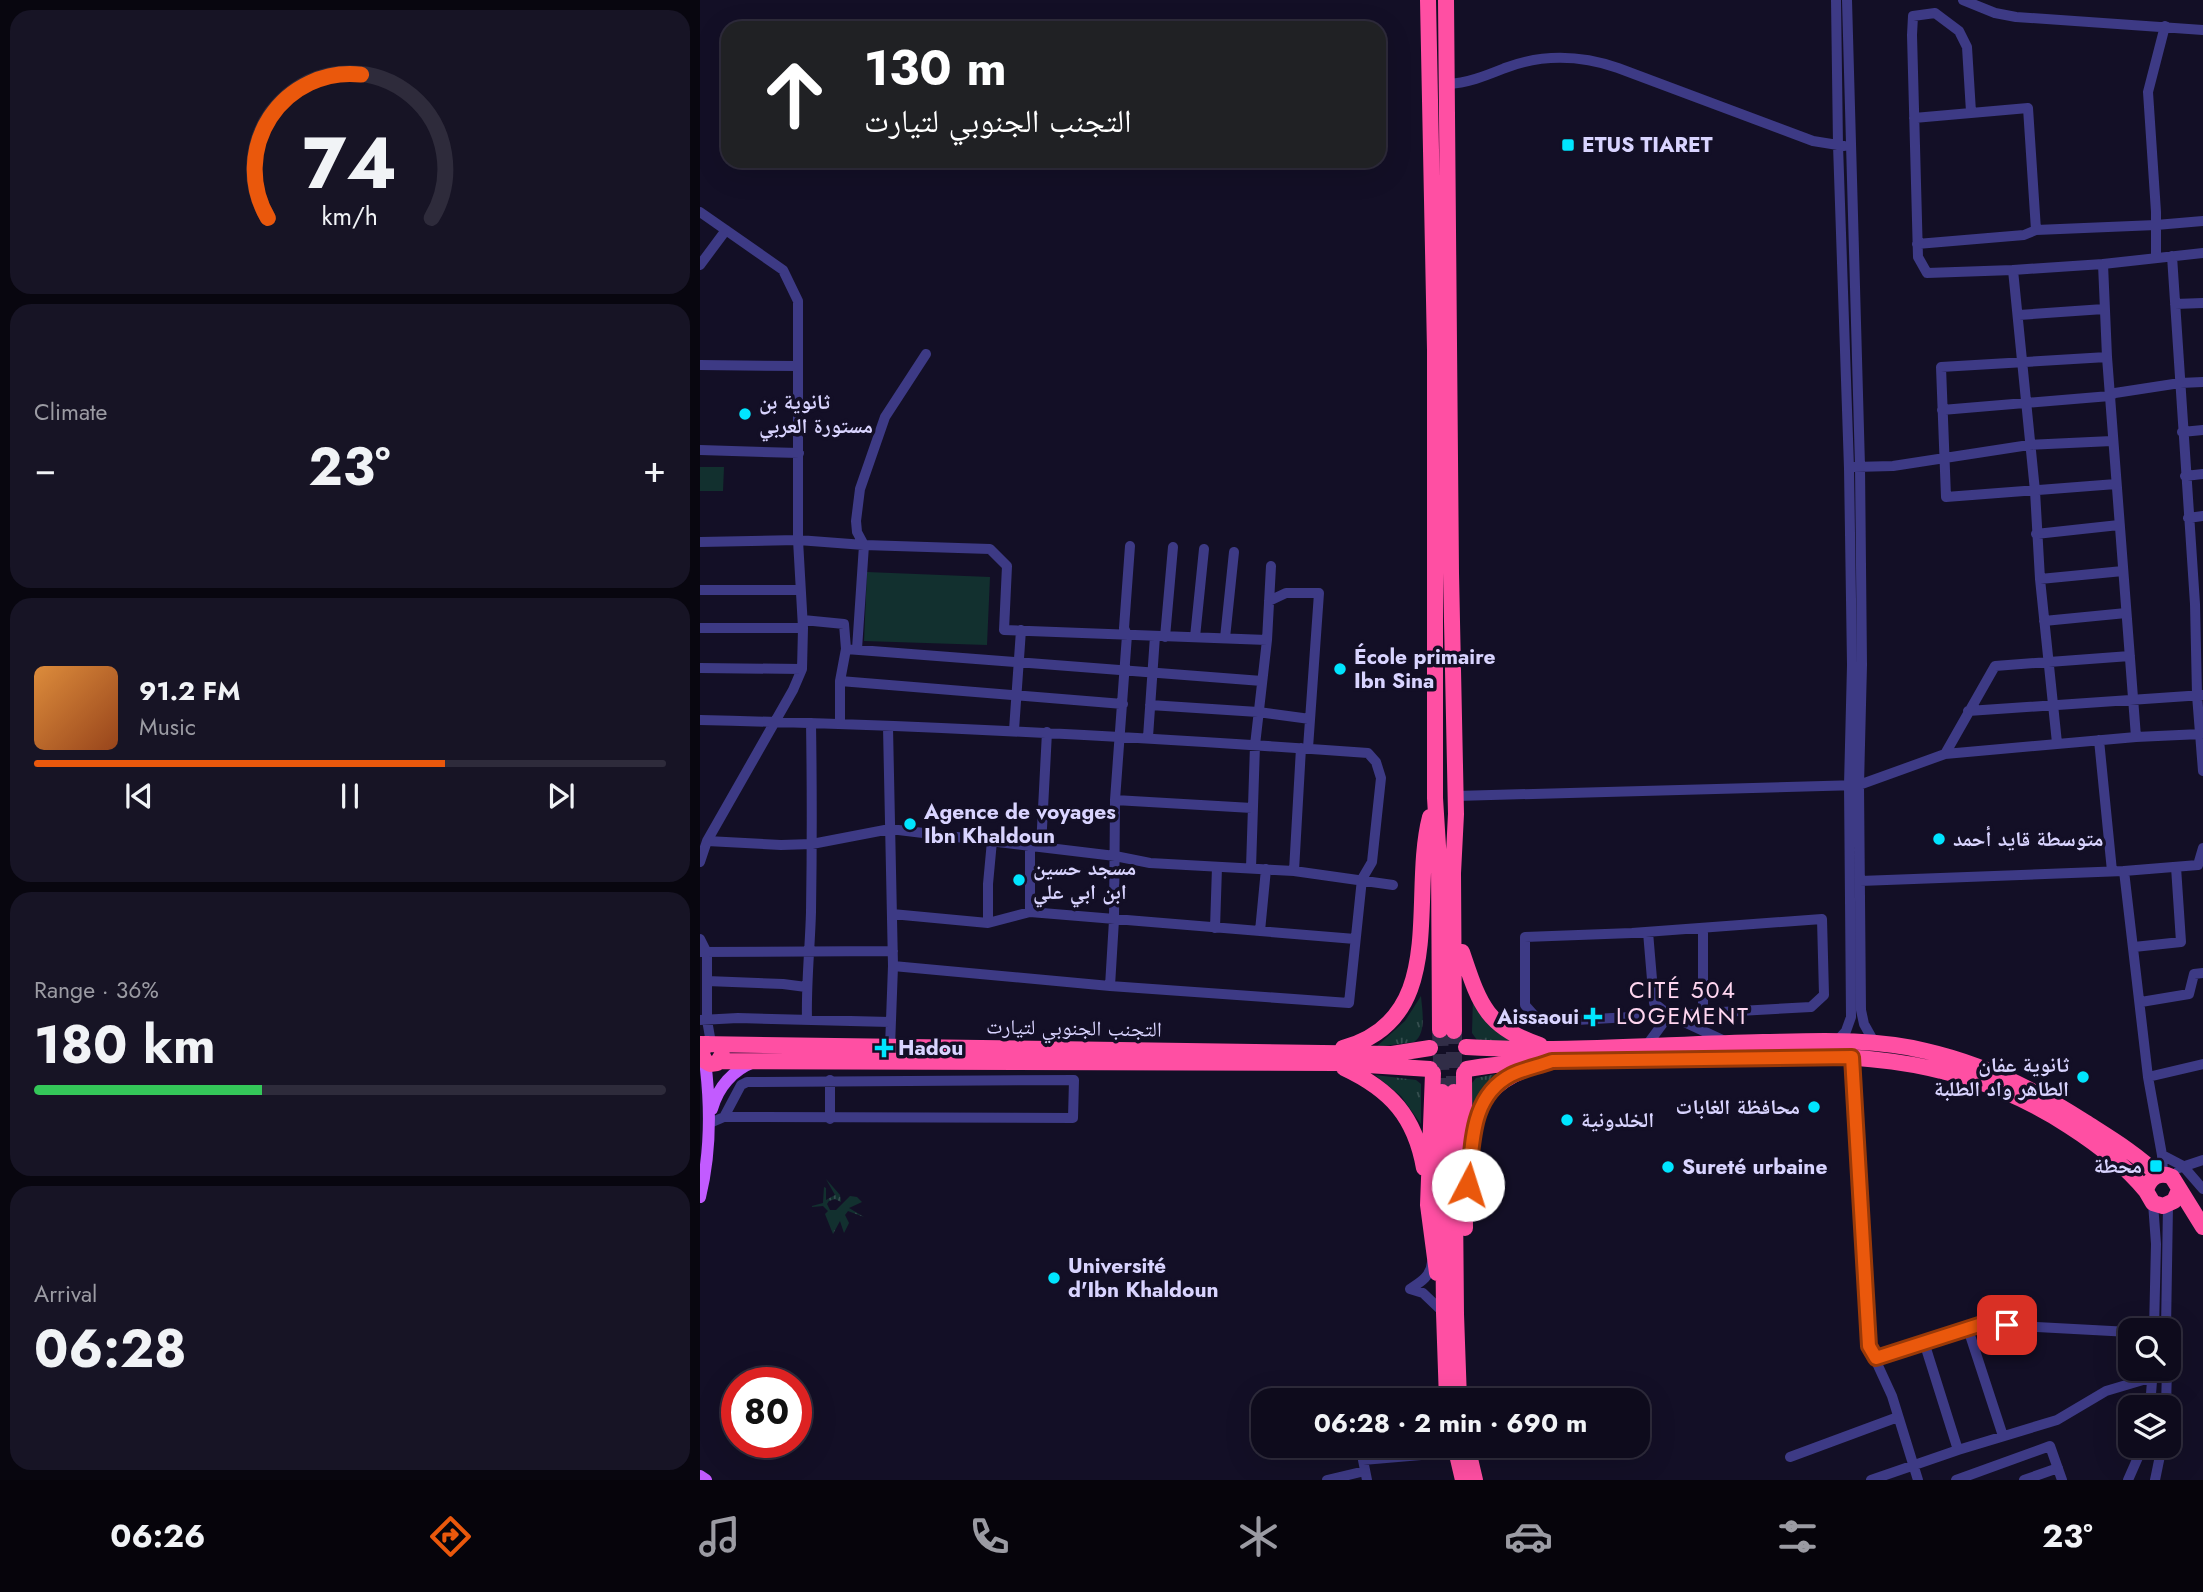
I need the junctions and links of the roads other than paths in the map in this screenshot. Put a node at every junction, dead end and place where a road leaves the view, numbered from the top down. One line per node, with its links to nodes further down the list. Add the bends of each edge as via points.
1 (1428, 0): 27 (highway)
2 (1446, 0): 8 (highway)
3 (1836, 0): 11 (street)
4 (1847, 0): 12 (street)
5 (1963, 0): 6 (street, via 2017,17)
6 (2165, 26): 7 (street); 15 (street, via 2148,92)
7 (2203, 30)
8 (1447, 84): 11 (street, via 1478,79 1533,60 1590,60 1813,141); 27 (highway)
9 (1971, 112): 10 (street); 10 (street, via 1966,47 1959,32 1935,13 1913,16); 17 (street, via 2028,108)
10 (1914, 118): 18 (street)
11 (1838, 145): 12 (street); 30 (street)
12 (1850, 146): 30 (street)
13 (700, 212): 16 (street)
14 (2203, 220): 15 (street)
15 (2156, 225): 17 (street); 21 (street)
16 (726, 230): 23 (street); 35 (street, via 783,270 790,282 799,301)
17 (2036, 230): 18 (street, via 2024,235)
18 (1917, 243): 24 (street, via 1927,273)
19 (2203, 253): 20 (street)
20 (2172, 256): 21 (street); 26 (street)
21 (2156, 258): 22 (street)
22 (2103, 264): 24 (street); 28 (street)
23 (700, 265)
24 (2014, 270): 29 (street)
25 (2203, 303): 26 (street)
26 (2175, 304): 37 (street)
27 (1441, 309): 121 (highway); 122 (highway, via 1435,351)
28 (2104, 309): 29 (street); 32 (street)
29 (2019, 315): 33 (street)
30 (1849, 335): 48 (street)
31 (926, 354): 59 (street, via 886,417 860,489 856,521)
32 (2106, 357): 33 (street); 38 (street)
33 (2023, 361): 39 (street); 40 (street, via 1941,367)
34 (700, 365): 35 (street)
35 (798, 366): 46 (street)
36 (2203, 382): 37 (street)
37 (2179, 383): 38 (street); 42 (street)
38 (2110, 396): 39 (street); 43 (street)
39 (2027, 404): 40 (street); 44 (street)
40 (1942, 410): 47 (street)
41 (2203, 430): 42 (street)
42 (2182, 432): 50 (street)
43 (2112, 441): 44 (street); 51 (street)
44 (2029, 445): 47 (street); 52 (street)
45 (700, 450): 46 (street)
46 (799, 453): 57 (street)
47 (1944, 457): 48 (street); 52 (street, via 1945,497)
48 (1855, 467): 120 (street, via 1862,665)
49 (2203, 474): 50 (street)
50 (2185, 475): 54 (street)
51 (2116, 484): 52 (street); 55 (street)
52 (2035, 491): 56 (street)
53 (2203, 516): 54 (street)
54 (2188, 518): 64 (street)
55 (2119, 525): 56 (street); 66 (street)
56 (2036, 534): 67 (street)
57 (798, 540): 58 (street); 59 (street); 69 (street)
58 (700, 542)
59 (864, 545): 76 (street, via 990,549 1007,566 1004,630); 82 (street)
60 (1130, 546): 77 (street)
61 (1173, 547): 78 (street)
62 (1205, 549): 79 (street)
63 (1234, 552): 80 (street)
64 (2197, 561): 71 (street)
65 (1271, 566): 70 (street)
66 (2123, 571): 67 (street); 72 (street)
67 (2040, 579): 73 (street)
68 (700, 590): 69 (street)
69 (799, 590): 74 (street)
70 (1269, 601): 81 (street); 101 (street, via 1286,593 1319,593)
71 (2199, 604): 83 (street)
72 (2126, 613): 73 (street); 84 (street)
73 (2044, 621): 86 (street)
74 (803, 624): 75 (street); 82 (street, via 844,624); 88 (street)
75 (700, 628)
76 (1021, 631): 77 (street); 85 (street)
77 (1127, 635): 78 (street); 89 (street)
78 (1160, 636): 79 (street); 90 (street)
79 (1195, 637): 80 (street)
80 (1225, 638): 81 (street)
81 (1267, 640): 92 (street)
82 (851, 649): 85 (street); 91 (street)
83 (2200, 651): 94 (street)
84 (2130, 656): 86 (street); 95 (street)
85 (1018, 662): 89 (street); 93 (street)
86 (2049, 662): 98 (street); 99 (street, via 1995,666)
87 (700, 668): 88 (street)
88 (802, 669): 103 (street)
89 (1125, 671): 90 (street); 96 (street)
90 (1153, 672): 92 (street); 97 (street)
91 (840, 681): 93 (street); 105 (street)
92 (1262, 681): 100 (street)
93 (1016, 694): 96 (street); 107 (street)
94 (2200, 695): 95 (street); 109 (street)
95 (2134, 700): 98 (street); 112 (street)
96 (1123, 704): 110 (street)
97 (1150, 705): 100 (street); 111 (street)
98 (2054, 706): 99 (street); 114 (street)
99 (1968, 711): 117 (street)
100 (1258, 712): 101 (street); 115 (street)
101 (1310, 719): 116 (street)
102 (700, 720): 103 (street)
103 (775, 722): 104 (street); 127 (street)
104 (811, 723): 105 (street); 129 (street)
105 (840, 723): 106 (street)
106 (888, 727): 107 (street); 126 (street)
107 (1013, 730): 108 (street)
108 (1047, 732): 110 (street); 130 (street)
109 (2201, 734): 112 (street); 118 (street)
110 (1121, 736): 111 (street); 123 (street)
111 (1148, 737): 115 (street)
112 (2136, 737): 113 (street)
113 (2099, 740): 114 (street); 139 (street)
114 (2057, 743): 117 (street)
115 (1255, 745): 116 (street); 124 (street)
116 (1305, 748): 138 (street); 141 (street, via 1368,753 1376,762 1381,778 1375,838 1372,862)
117 (1945, 754): 120 (street)
118 (2203, 759): 119 (street)
119 (2203, 771)
120 (1854, 785): 121 (street); 142 (street); 171 (street, via 1852,1017)
121 (1456, 796): 125 (highway)
122 (1435, 798): 170 (highway); 175 (highway, via 1428,891); 179 (highway, via 1421,880 1418,968 1413,987 1391,1022)
123 (1115, 800): 124 (street); 132 (street)
124 (1252, 808): 136 (street)
125 (1457, 814): 158 (highway); 170 (highway)
126 (890, 829): 128 (street); 129 (street); 145 (street)
127 (707, 841): 129 (street); 133 (street)
128 (992, 841): 130 (street); 147 (street)
129 (812, 844): 155 (street)
130 (1036, 846): 132 (street); 144 (street)
131 (2203, 848): 135 (street, via 2198,865)
132 (1115, 856): 134 (street); 146 (street)
133 (700, 862)
134 (1217, 867): 136 (street); 148 (street)
135 (2176, 867): 140 (street); 154 (street, via 2181,942)
136 (1251, 868): 137 (street)
137 (1266, 869): 138 (street); 150 (street)
138 (1294, 871): 141 (street)
139 (2112, 871): 140 (street); 142 (street)
140 (2124, 871): 154 (street)
141 (1362, 879): 143 (street); 153 (street)
142 (1860, 881): 172 (street, via 1862,1015)
143 (1393, 885)
144 (1030, 912): 146 (street); 147 (street)
145 (892, 914): 147 (street); 156 (street)
146 (1114, 920): 148 (street); 162 (street)
147 (988, 923)
148 (1215, 928): 150 (street)
149 (1703, 929): 151 (street); 165 (street); 165 (street, via 1822,919 1824,995 1811,1007)
150 (1260, 931): 153 (street)
151 (1648, 932): 166 (street, via 1654,1003); 166 (street, via 1525,937 1525,1005 1540,1022)
152 (700, 939): 157 (street)
153 (1354, 939): 162 (street, via 1349,1003)
154 (2134, 947): 164 (street)
155 (810, 950): 156 (street); 157 (street); 163 (street)
156 (893, 951): 159 (street)
157 (703, 952): 161 (street)
158 (1462, 952): 170 (highway); 178 (highway, via 1482,1007 1494,1021)
159 (893, 966): 162 (street); 169 (street)
160 (2203, 973): 164 (street, via 2194,975 2189,993)
161 (707, 981): 163 (street); 167 (street)
162 (1110, 986)
163 (806, 987): 168 (street)
164 (2141, 1002): 185 (street)
165 (1703, 1013): 166 (street)
166 (1669, 1015): 173 (street); 174 (street)
167 (704, 1020): 168 (street); 177 (street)
168 (807, 1020): 169 (street)
169 (890, 1021): 176 (street)
170 (1455, 1037): 175 (highway); 178 (highway); 184 (highway, via 1469,1058)
171 (1836, 1042): 172 (highway); 173 (highway)
172 (1874, 1042): 195 (highway, via 1925,1050 1985,1068 2064,1109)
173 (1729, 1043): 174 (highway)
174 (1647, 1045): 178 (highway)
175 (1431, 1046): 179 (highway, التجنب الجنوبي لتيارت, via 1392,1054); 183 (highway, via 1427,1059)
176 (890, 1047): 177 (highway, التجنب الجنوبي لتيارت); 179 (highway, التجنب الجنوبي لتيارت)
177 (709, 1053): 181 (highway, التجنب الجنوبي لتيارت); 191 (main road)
178 (1552, 1055): 180 (highway); 184 (highway); 199 (highway, via 1497,1084 1486,1098 1474,1127)
179 (1334, 1057): 181 (highway, التجنب الجنوبي لتيارت); 183 (highway, التجنب الجنوبي لتيارت); 200 (highway, via 1374,1084 1402,1111 1418,1140)
180 (1852, 1057): 198 (highway, via 1931,1067 1998,1088 2092,1141); 209 (street, via 1869,1346)
181 (757, 1061): 191 (main road, via 725,1082)
182 (2203, 1064): 185 (street)
183 (1432, 1071): 184 (highway, via 1451,1079); 200 (highway)
184 (1465, 1071): 199 (highway)
185 (2148, 1077): 192 (street)
186 (830, 1080): 189 (street, via 747,1082); 190 (street); 190 (street, via 1074,1080 1073,1118)
187 (700, 1092): 191 (main road)
188 (1448, 1092): 203 (highway)
189 (724, 1117): 190 (street); 191 (street)
190 (830, 1119)
191 (710, 1123): 197 (main road)
192 (2162, 1155): 194 (street); 195 (street)
193 (2203, 1160): 194 (street)
194 (2183, 1166): 195 (street); 196 (street)
195 (2163, 1174): 198 (highway, via 2176,1181); 198 (highway, via 2151,1179)
196 (2203, 1189)
197 (700, 1197)
198 (2164, 1199): 201 (highway); 204 (street, via 2156,1244); 205 (street)
199 (1466, 1202): 203 (highway, via 1464,1282)
200 (1428, 1205): 202 (highway)
201 (2203, 1229)
202 (1433, 1252): 203 (highway); 203 (street, via 1432,1268 1410,1289)
203 (1450, 1313): 211 (highway); 212 (highway)
204 (2154, 1318)
205 (2166, 1318)
206 (1968, 1329): 207 (street, via 1982,1324); 208 (street); 214 (street)
207 (2118, 1331)
208 (1924, 1342): 209 (street); 215 (street)
209 (1876, 1358): 213 (street)
210 (2132, 1381): 214 (street, via 2057,1420)
211 (1447, 1388)
212 (1458, 1388)
213 (1898, 1418): 216 (street); 222 (street)
214 (2003, 1436): 215 (street)
215 (1958, 1450): 222 (street)
216 (1790, 1457)
217 (1379, 1458): 224 (street, via 1363,1460)
218 (1460, 1458): 228 (highway)
219 (1464, 1458): 229 (highway)
220 (2138, 1458): 235 (street)
221 (2160, 1458): 236 (street)
222 (1915, 1466): 230 (street); 231 (street)
223 (2058, 1468): 232 (street, via 2050,1446); 233 (street); 234 (street)
224 (1366, 1475): 227 (street)
225 (700, 1476): 226 (main road)
226 (706, 1480)
227 (1326, 1480)
228 (1463, 1480)
229 (1475, 1480)
230 (1871, 1480)
231 (1918, 1480)
232 (1956, 1480)
233 (2024, 1480)
234 (2062, 1480)
235 (2128, 1480)
236 (2155, 1480)

